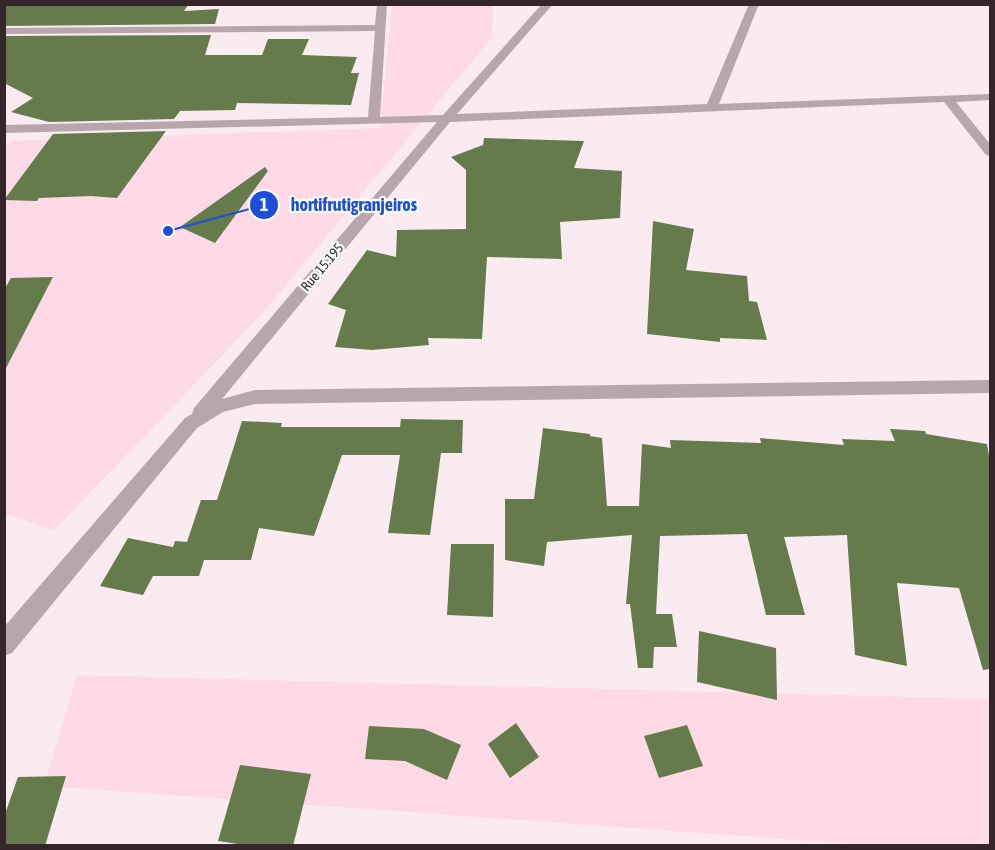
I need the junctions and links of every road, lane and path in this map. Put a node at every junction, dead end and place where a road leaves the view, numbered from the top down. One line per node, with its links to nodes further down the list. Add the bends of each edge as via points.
1 (382, 4): 4 (street)
2 (548, 4): 9 (street, Rue 15.195)
3 (754, 4): 8 (street)
4 (381, 28): 5 (street); 10 (street)
5 (4, 31)
6 (990, 97): 7 (street)
7 (948, 99): 8 (street); 12 (street)
8 (712, 107): 9 (street)
9 (447, 118): 10 (street); 14 (street, Rue 15.195)
10 (375, 121): 11 (street)
11 (4, 129)
12 (990, 152)
13 (990, 387): 14 (street, via 255,397 219,407)
14 (191, 423): 15 (street, Rue 15.195)
15 (4, 645)

